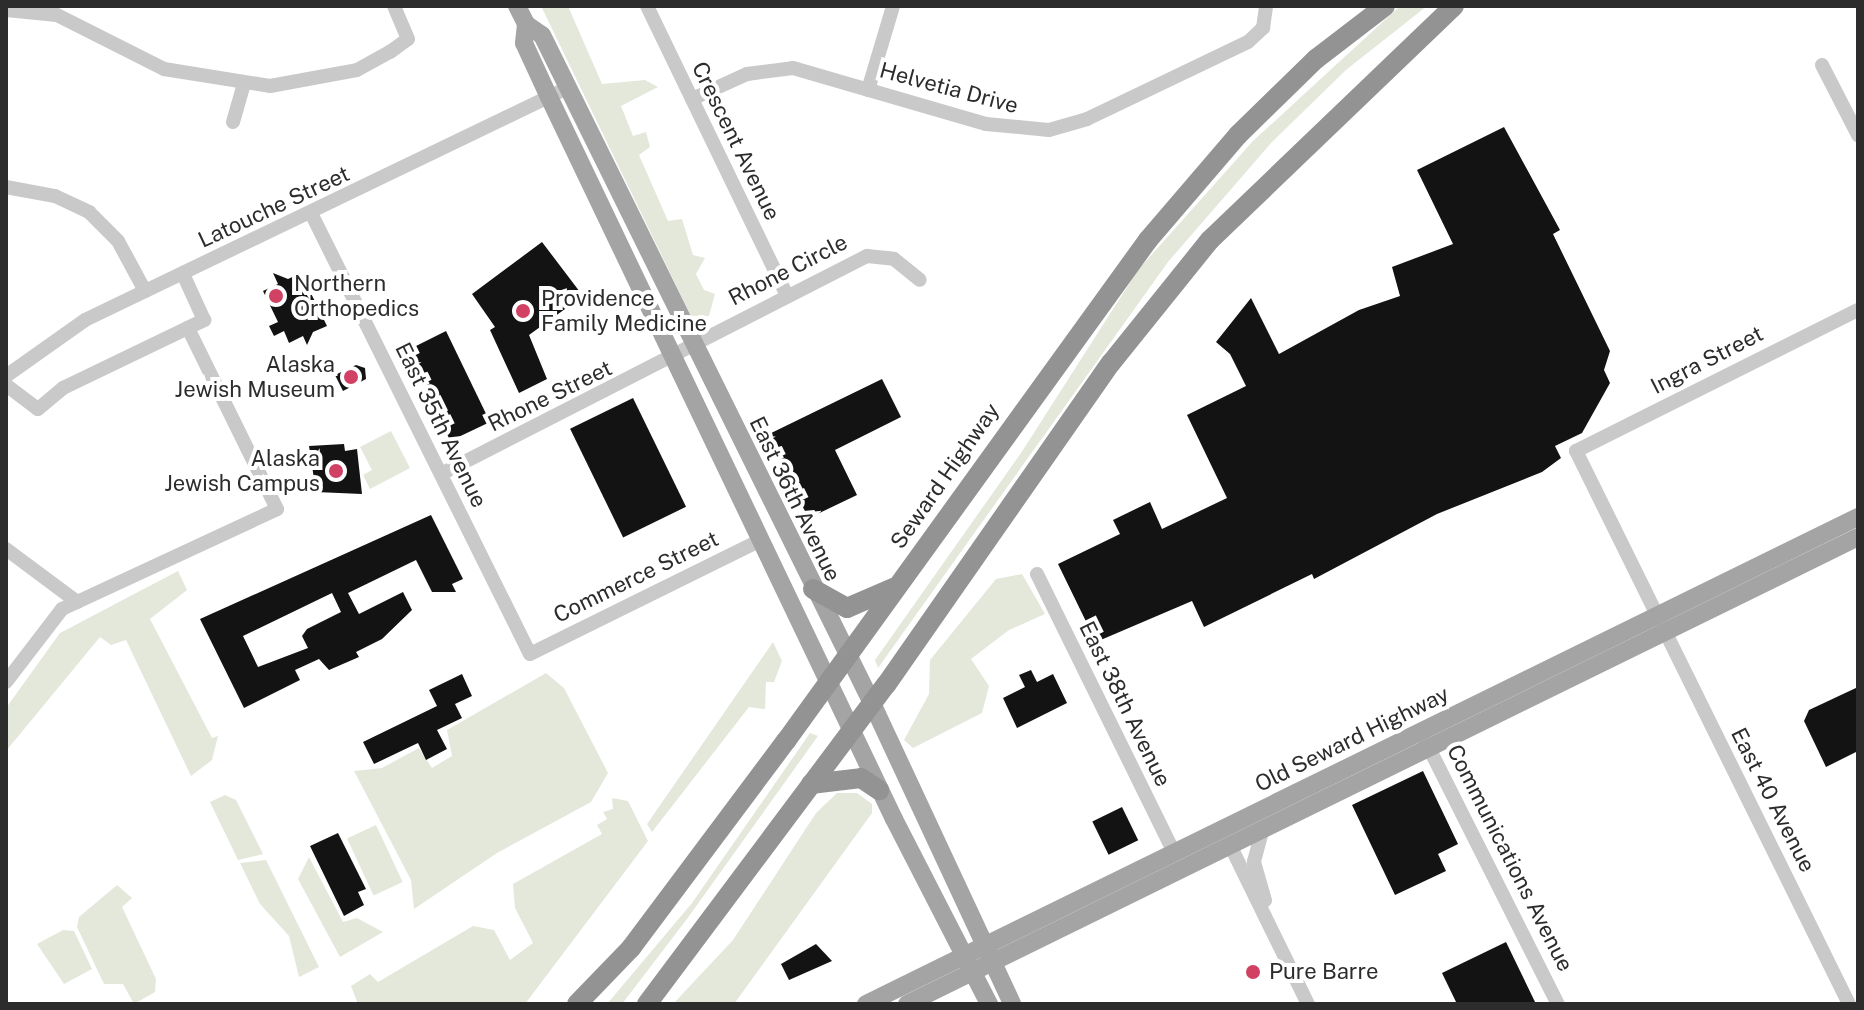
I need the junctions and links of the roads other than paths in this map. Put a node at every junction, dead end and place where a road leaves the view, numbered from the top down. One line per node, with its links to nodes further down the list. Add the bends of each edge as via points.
1 (394, 6): 11 (street, via 408,39 379,58 326,78)
2 (517, 6): 9 (main road, East 36th Avenue)
3 (647, 6): 15 (street, Crescent Avenue)
4 (893, 6): 13 (street)
5 (1385, 6): 36 (highway, Seward Highway, via 1316,59 1238,135 1148,240)
6 (1454, 6): 44 (highway, via 1210,240 1111,363)
7 (6, 10): 11 (street, via 57,15 164,69)
8 (1266, 12): 13 (street, Helvetia Drive, via 1248,42 1059,128 1006,129)
9 (526, 24): 12 (main road, East 36th Avenue, via 542,35); 14 (main road, East 36th Avenue, via 524,43)
10 (1822, 65): 17 (street)
11 (243, 86): 16 (street)
12 (567, 88): 14 (street, Latouche Street); 26 (main road, East 36th Avenue)
13 (868, 90): 15 (street, Helvetia Drive, via 775,68)
14 (549, 97): 19 (street, Latouche Street); 26 (main road, East 36th Avenue)
15 (692, 99): 23 (street, Crescent Avenue)
16 (233, 122)
17 (1858, 135)
18 (6, 187): 22 (street, via 55,196 89,212 118,241)
19 (312, 215): 20 (street, Latouche Street); 30 (street, East 35th Avenue)
20 (183, 274): 22 (street, Latouche Street); 25 (street, via 204,320)
21 (920, 280): 23 (street, Rhone Circle, via 894,259 874,255)
22 (145, 291): 27 (street, Latouche Street, via 55,336)
23 (786, 294): 26 (street, Rhone Circle)
24 (1858, 310): 29 (street, Ingra Street)
25 (188, 328): 28 (street, via 63,388 38,409); 38 (street, via 277,509)
26 (683, 349): 30 (street, Rhone Street); 33 (main road, East 36th Avenue); 37 (main road, East 36th Avenue)
27 (6, 376)
28 (6, 385)
29 (1576, 451): 39 (street, East 40 Avenue)
30 (441, 474): 40 (street, East 35th Avenue)
31 (1858, 517): 39 (main road, Old Seward Highway)
32 (1858, 537): 39 (main road, Old Seward Highway)
33 (761, 540): 40 (street, Commerce Street); 42 (main road, East 36th Avenue)
34 (6, 549): 38 (street)
35 (1037, 574): 52 (street, East 38th Avenue)
36 (896, 586): 37 (highway, via 847,608); 41 (highway, Seward Highway)
37 (813, 589): 41 (main road, East 36th Avenue)
38 (77, 602): 43 (street, via 62,609)
39 (1659, 624): 46 (main road, Old Seward Highway); 64 (street, East 40 Avenue)
40 (530, 654)
41 (847, 657): 42 (highway, Seward Highway); 44 (main road, East 36th Avenue)
42 (830, 681): 45 (main road, East 36th Avenue); 56 (highway, Seward Highway, via 631,948)
43 (6, 682)
44 (871, 701): 45 (highway); 54 (main road, East 36th Avenue)
45 (850, 728): 47 (highway); 48 (main road, East 36th Avenue)
46 (1425, 740): 49 (main road, Old Seward Highway); 50 (main road, Old Seward Highway); 63 (street, Communications Avenue)
47 (811, 784): 48 (highway, via 861,778); 57 (highway)
48 (879, 790): 55 (main road, East 36th Avenue)
49 (1299, 792): 51 (main road, via 1241,828); 52 (main road, Old Seward Highway)
50 (1264, 827): 51 (main road, Old Seward Highway); 53 (street, via 1255,840 1254,862)
51 (1230, 845): 53 (street); 54 (main road, Old Seward Highway)
52 (1174, 853): 54 (main road, Old Seward Highway)
53 (1264, 912): 62 (street)
54 (988, 954): 55 (main road, Old Seward Highway); 61 (main road, East 36th Avenue)
55 (970, 963): 58 (main road, Old Seward Highway); 59 (main road, Old Seward Highway); 60 (main road, East 36th Avenue)
56 (577, 1004)
57 (647, 1004)
58 (866, 1004)
59 (907, 1004)
60 (989, 1004)
61 (1012, 1004)
62 (1308, 1004)
63 (1558, 1004)
64 (1849, 1004)

